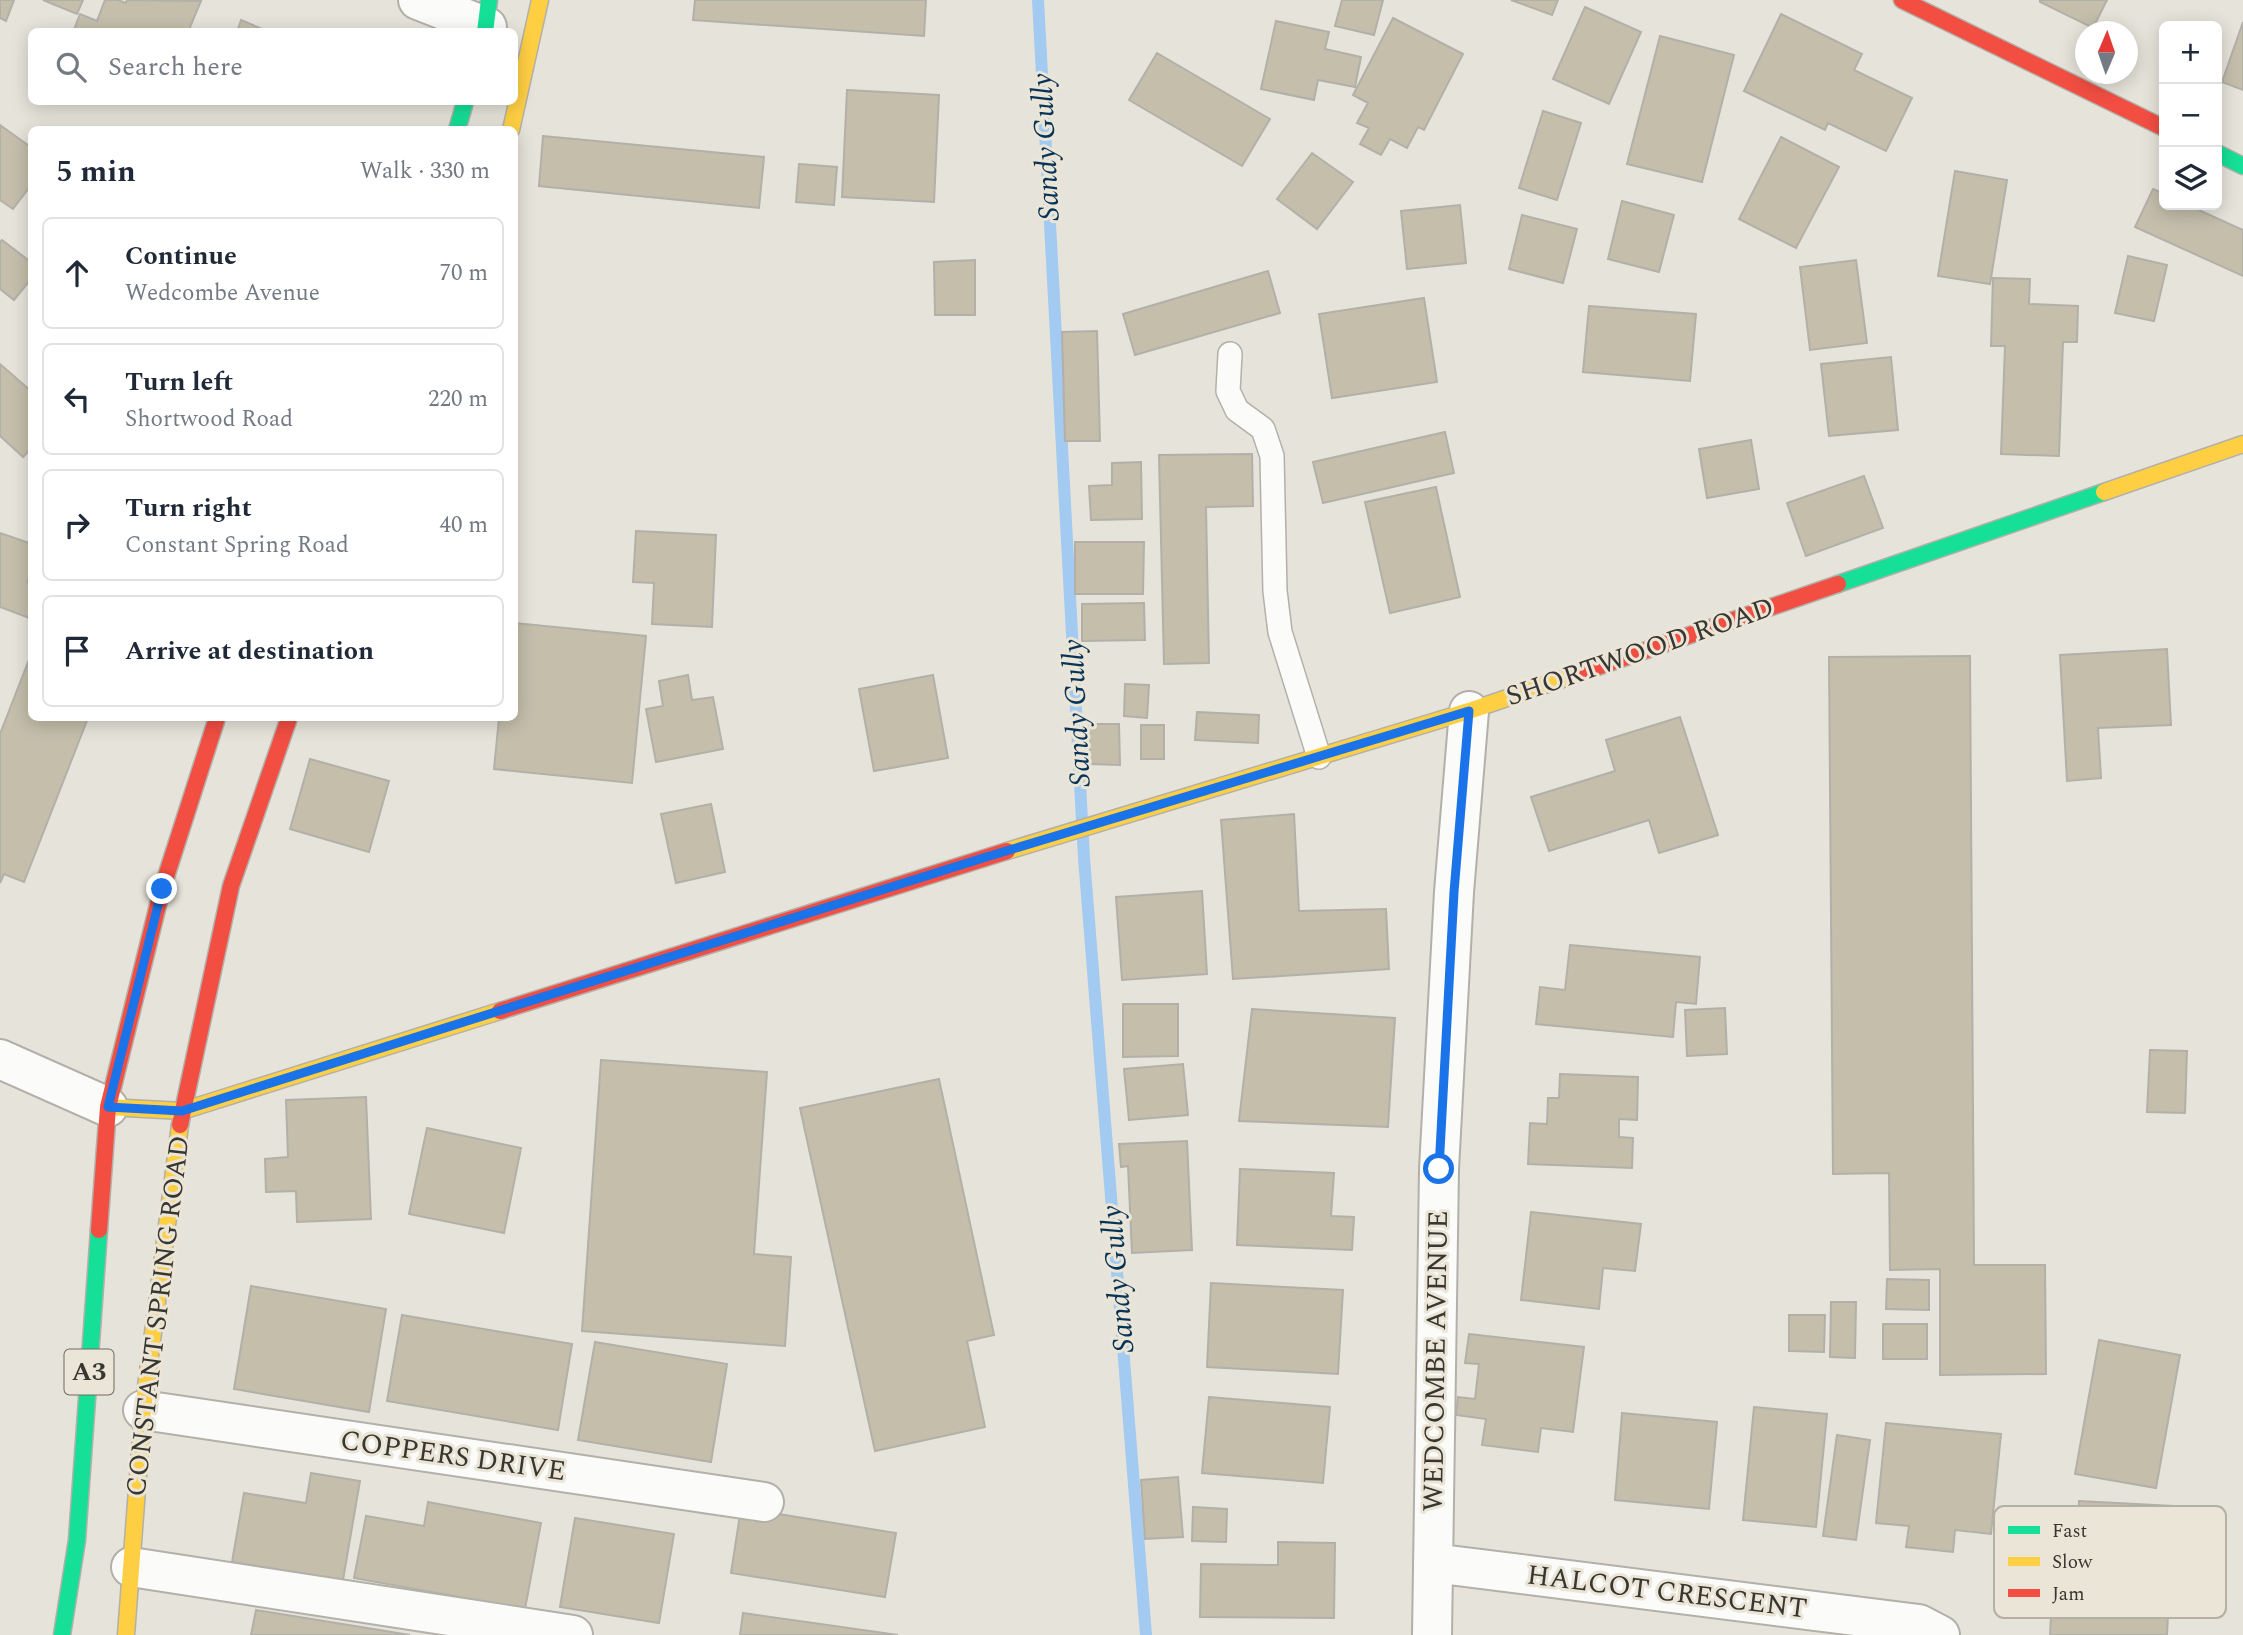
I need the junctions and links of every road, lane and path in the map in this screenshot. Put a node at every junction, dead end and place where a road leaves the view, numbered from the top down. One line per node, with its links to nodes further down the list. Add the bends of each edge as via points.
1 (418, 0): 4 (street)
2 (540, 0): 5 (main road)
3 (1902, 0): 10 (main road)
4 (487, 19)
5 (518, 99)
6 (464, 105): 8 (main road)
7 (517, 105): 9 (main road)
8 (458, 126)
9 (512, 126)
10 (2159, 126)
11 (2222, 156): 12 (main road)
12 (2243, 166)
13 (1230, 354): 18 (lane, via 1228,391 1237,410 1263,429 1272,456 1280,632)
14 (2243, 444): 15 (main road, SHORTWOOD ROAD)
15 (1469, 711): 18 (main road, SHORTWOOD ROAD); 24 (street, WEDCOMBE AVENUE, via 1439,1169)
16 (216, 721): 20 (main road, CONSTANT SPRING ROAD / A3, via 162,889)
17 (288, 721): 21 (main road, CONSTANT SPRING ROAD / A3, via 231,886)
18 (1319, 757): 21 (main road, SHORTWOOD ROAD)
19 (0, 1059): 20 (street)
20 (108, 1107): 21 (main road, SHORTWOOD ROAD); 26 (main road, CONSTANT SPRING ROAD / A3, via 76,1540)
21 (182, 1111): 22 (main road, CONSTANT SPRING ROAD / A3)
22 (143, 1410): 23 (street, COPPERS DRIVE); 25 (main road, CONSTANT SPRING ROAD / A3)
23 (764, 1502)
24 (1433, 1563): 29 (street, WEDCOMBE AVENUE); 30 (street, HALCOT CRESCENT, via 1919,1624)
25 (131, 1567): 27 (main road, CONSTANT SPRING ROAD / A3); 28 (street)
26 (62, 1635)
27 (126, 1635)
28 (573, 1635)
29 (1432, 1635)
30 (1940, 1635)

